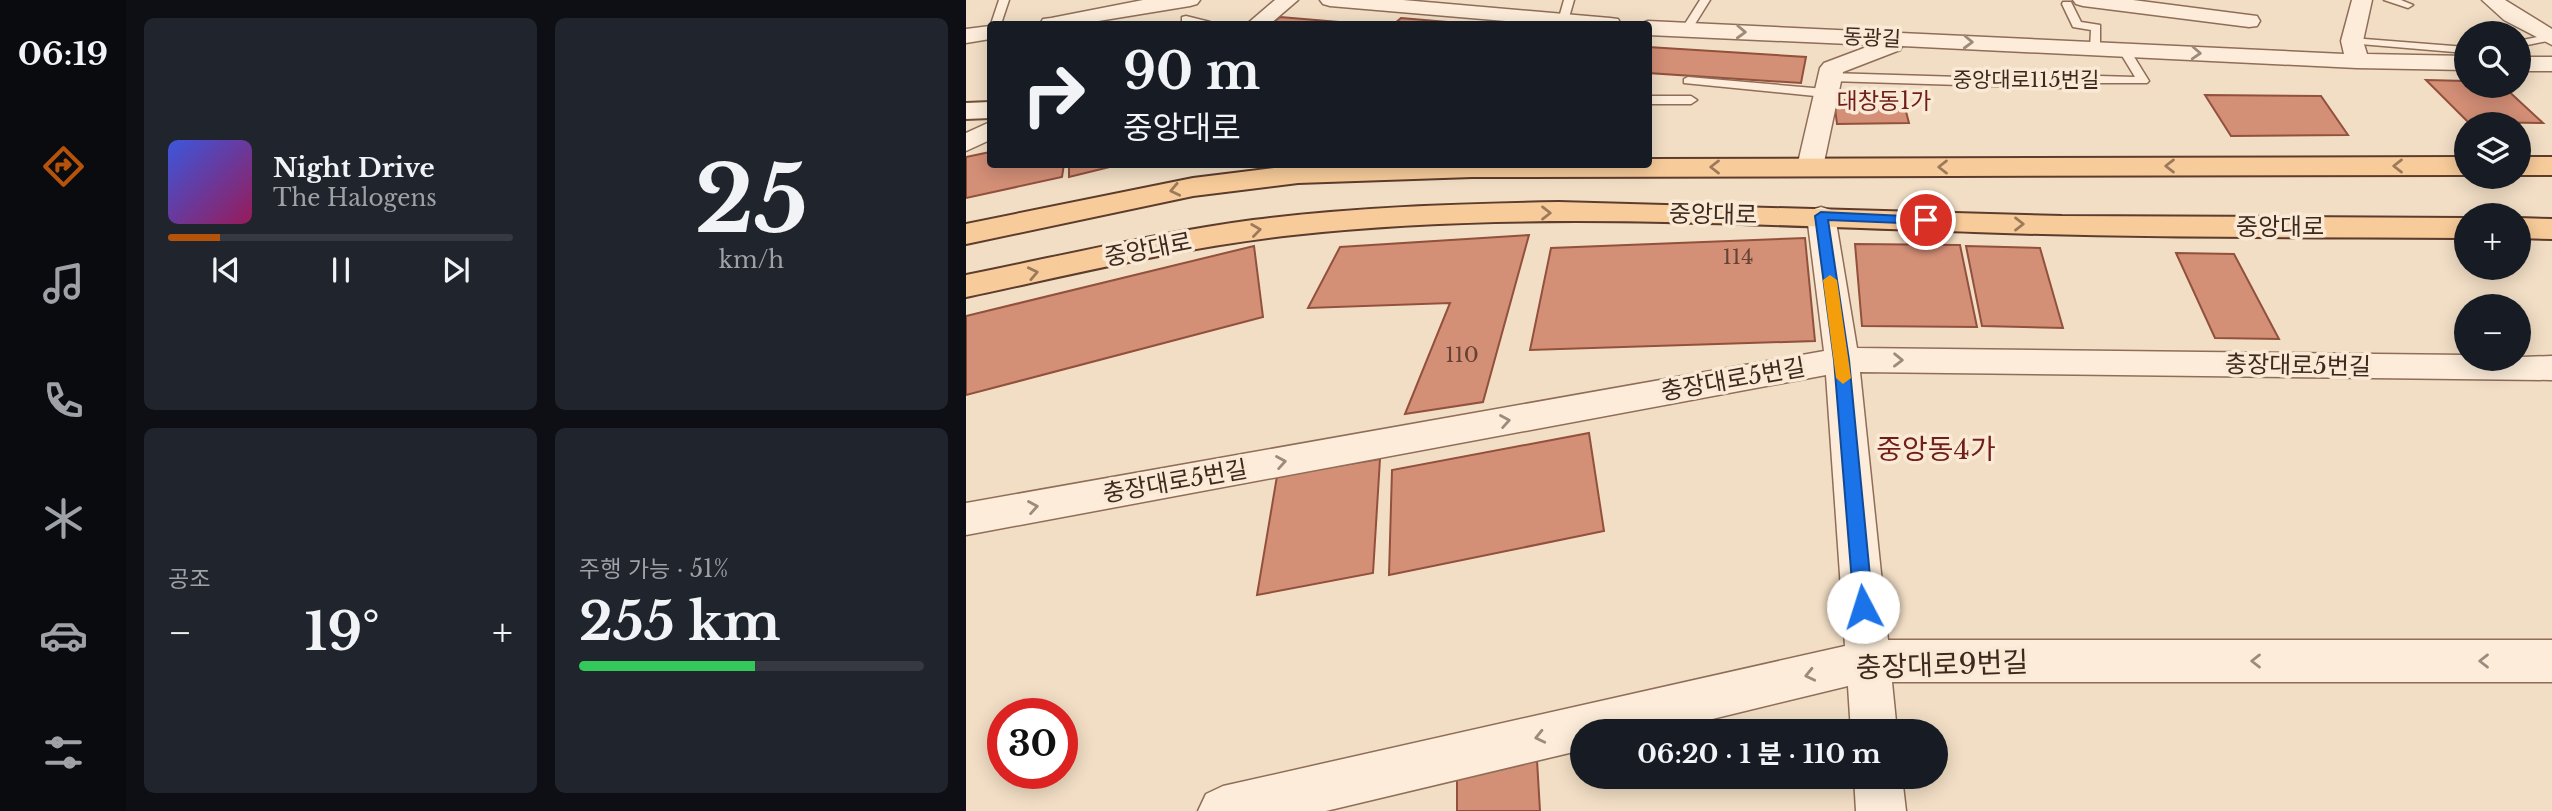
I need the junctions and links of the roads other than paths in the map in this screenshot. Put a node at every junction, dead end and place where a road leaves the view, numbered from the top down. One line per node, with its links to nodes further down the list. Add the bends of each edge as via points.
1 (1004, 0): 15 (lane)
2 (1288, 0): 18 (street)
3 (1330, 0): 8 (street)
4 (1706, 0): 21 (lane)
5 (2362, 0): 30 (street)
6 (2389, 0): 11 (lane)
7 (2492, 0): 22 (street, via 2512,15)
8 (1356, 1): 13 (street)
9 (2075, 2): 14 (street); 27 (lane, via 2077,25 2096,27)
10 (1133, 4): 12 (street); 16 (street)
11 (2408, 5)
12 (1188, 10): 17 (lane)
13 (1566, 10): 19 (street)
14 (2250, 10): 31 (street)
15 (997, 21)
16 (1063, 21)
17 (1202, 21)
18 (1261, 21)
19 (1601, 21)
20 (1652, 27): 21 (street, 동광길)
21 (1686, 30): 26 (street, 동광길, one-way to 26)
22 (2552, 32): 25 (lane)
23 (987, 33): 24 (street)
24 (966, 36)
25 (2531, 39)
26 (1905, 40): 27 (street, 동광길, one-way to 27); 36 (street, via 1832,68)
27 (2096, 48): 28 (street, 동광길)
28 (2124, 49): 31 (street, 동광길, one-way to 31); 36 (lane, 중앙대로115번길, via 2143,81)
29 (2454, 50): 30 (lane)
30 (2355, 51): 31 (street, 동광길); 32 (street, 동광길)
31 (2269, 56)
32 (2454, 62)
33 (2531, 64): 34 (street)
34 (2552, 64)
35 (1688, 81): 36 (lane, 중앙대로115번길)
36 (1827, 85): 47 (street)
37 (1652, 100): 38 (lane)
38 (1691, 100)
39 (987, 110): 40 (main road)
40 (966, 111)
41 (987, 132): 42 (street)
42 (966, 143)
43 (1652, 166): 47 (main road, 중앙대로, one-way to 43)
44 (2454, 166): 47 (main road, 중앙대로, one-way to 47)
45 (2531, 166): 46 (main road)
46 (2552, 166)
47 (1810, 167)
48 (1377, 168): 50 (main road)
49 (1502, 168): 50 (main road, 중앙대로)
50 (1389, 170): 55 (main road, 중앙대로, one-way to 55, via 1298,174 1193,187)
51 (1821, 216): 52 (main road, 중앙대로, one-way to 52, via 2005,224); 56 (main road, 중앙대로, one-way to 51, via 1198,239 1293,225 1478,213); 57 (street)
52 (2454, 228)
53 (2531, 228): 54 (main road)
54 (2552, 229)
55 (966, 234)
56 (966, 286)
57 (1842, 360): 58 (street, 충장대로5번길, one-way to 58); 59 (street, 충장대로5번길, one-way to 57); 61 (street)
58 (2552, 368)
59 (966, 519)
60 (2552, 661): 61 (street, 충장대로9번길, one-way to 61)
61 (1868, 662): 62 (street); 64 (street, 충장대로9번길, one-way to 64)
62 (1873, 719)
63 (1879, 789): 65 (street)
64 (1223, 811)
65 (1881, 811)

